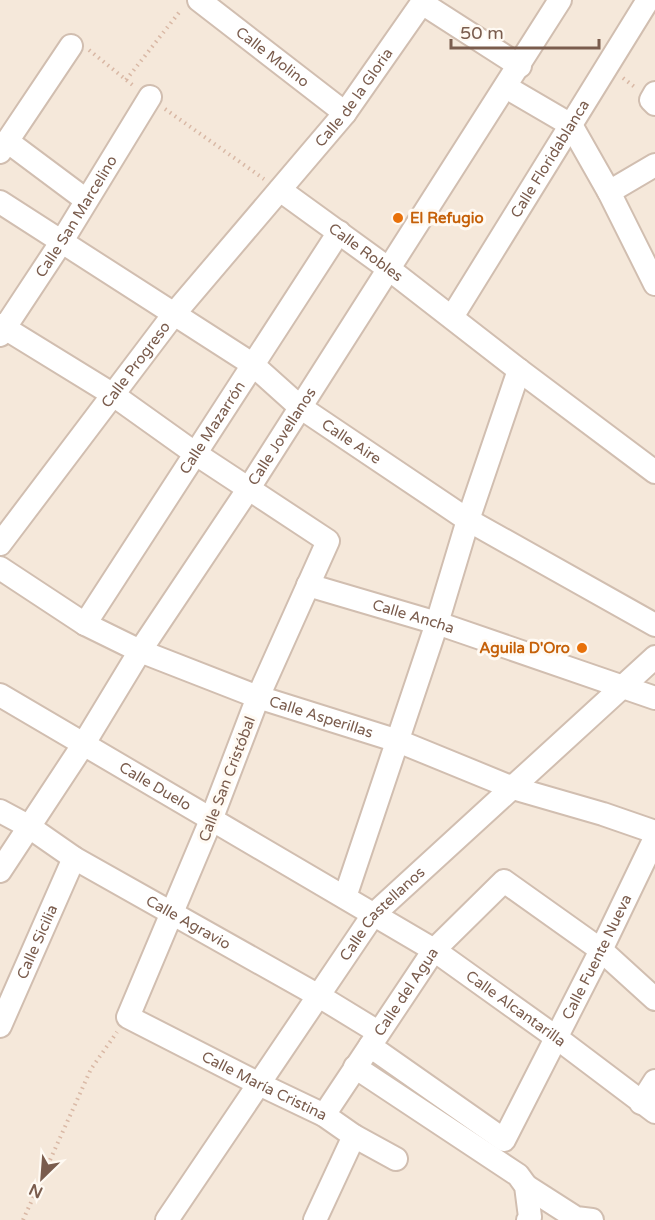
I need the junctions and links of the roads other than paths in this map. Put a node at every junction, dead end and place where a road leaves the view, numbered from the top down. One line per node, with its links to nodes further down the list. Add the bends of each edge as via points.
1 (560, 0): 6 (street, Calle Jovellanos)
2 (648, 0): 10 (street, Calle Floridablanca)
3 (415, 4): 6 (street); 9 (street, Calle de la Gloria)
4 (206, 5): 9 (street, Calle Molino)
5 (71, 46): 11 (street)
6 (520, 66): 7 (street, Calle Jovellanos)
7 (506, 87): 10 (street); 19 (street, Calle Jovellanos)
8 (150, 97): 15 (street, Calle San Marcelino)
9 (345, 113): 13 (street, Calle de la Gloria)
10 (571, 124): 14 (street); 22 (street, Calle Floridablanca)
11 (4, 146): 15 (street)
12 (655, 165): 14 (street)
13 (280, 190): 17 (street, Calle Robles); 21 (street, Calle Progreso)
14 (609, 192): 20 (street)
15 (86, 200): 18 (street, Calle San Marcelino)
16 (0, 202): 18 (street, Calle Aire)
17 (339, 232): 19 (street, Calle Robles); 24 (street, Calle Mazarrón)
18 (62, 241): 21 (street, Calle Aire); 23 (street, Calle San Marcelino)
19 (389, 269): 22 (street, Calle Robles); 27 (street, Calle Jovellanos)
20 (655, 284)
21 (174, 314): 24 (street, Calle Aire); 26 (street, Calle Progreso)
22 (452, 317): 25 (street, Calle Robles)
23 (2, 329): 26 (street)
24 (252, 363): 27 (street, Calle Aire); 28 (street, Calle Mazarrón)
25 (519, 370): 29 (street, Calle Robles); 31 (street)
26 (112, 394): 28 (street); 32 (street, Calle Progreso)
27 (300, 407): 30 (street, Calle Jovellanos); 31 (street, Calle Aire)
28 (196, 454): 30 (street); 36 (street, Calle Mazarrón)
29 (655, 472)
30 (249, 488): 34 (street, Calle San Cristóbal, via 328,541); 38 (street, Calle Jovellanos)
31 (468, 520): 35 (street); 37 (street, Calle Aire)
32 (0, 544)
33 (0, 568): 36 (street, Calle Asperillas)
34 (308, 585): 35 (street, Calle Ancha); 42 (street, Calle San Cristóbal)
35 (437, 623): 40 (street, Calle Ancha); 44 (street)
36 (85, 624): 38 (street, Calle Asperillas)
37 (655, 625)
38 (140, 651): 42 (street, Calle Asperillas); 45 (street, Calle Jovellanos)
39 (655, 657): 40 (street, Calle Castellanos)
40 (621, 687): 43 (street, Calle Ancha); 46 (street, Calle Castellanos)
41 (0, 695): 45 (street, Calle Duelo)
42 (258, 697): 44 (street, Calle Asperillas); 48 (street, Calle San Cristóbal)
43 (655, 698)
44 (398, 741): 46 (street, Calle Asperillas); 54 (street)
45 (83, 745): 48 (street, Calle Duelo); 49 (street, Calle Jovellanos)
46 (513, 788): 50 (street, Calle Asperillas); 56 (street, Calle Castellanos)
47 (0, 811): 49 (street, Calle Agravio)
48 (212, 820): 54 (street, Calle Duelo); 55 (street, Calle San Cristóbal)
49 (28, 826): 52 (street, Calle Agravio); 53 (street, Calle Jovellanos)
50 (655, 832)
51 (655, 838): 58 (street, Calle Fuente Nueva)
52 (74, 858): 55 (street, Calle Agravio); 62 (street, Calle Sicilia)
53 (0, 871)
54 (345, 897): 56 (street, Calle Duelo)
55 (171, 913): 59 (street, Calle Agravio); 61 (street, Calle San Cristóbal)
56 (373, 915): 57 (street, Calle Alcantarilla); 59 (street, Calle Castellanos)
57 (434, 950): 58 (street, Calle del Agua, via 504,881); 63 (street, Calle Alcantarilla); 64 (street, Calle del Agua)
58 (601, 950): 60 (street); 63 (street, Calle Fuente Nueva)
59 (319, 996): 64 (street, Calle Agravio); 67 (street, Calle Castellanos)
60 (655, 999)
61 (129, 1017): 67 (street, Calle María Cristina)
62 (0, 1026)
63 (557, 1038): 68 (street, Calle Alcantarilla); 71 (street, Calle Fuente Nueva)
64 (374, 1039): 65 (street, Calle del Agua); 71 (street, Calle Agravio)
65 (355, 1067): 69 (street, Calle del Agua); 73 (street, via 518,1175)
66 (655, 1081): 68 (street)
67 (259, 1084): 69 (street, Calle María Cristina); 74 (street, Calle Castellanos)
68 (648, 1107)
69 (324, 1115): 70 (street, Calle María Cristina)
70 (354, 1136): 72 (street, Calle María Cristina); 75 (street)
71 (504, 1140)
72 (396, 1158)
73 (526, 1186): 76 (street); 77 (street, via 576,1218)
74 (167, 1220)
75 (315, 1220)
76 (528, 1220)
77 (592, 1220)

